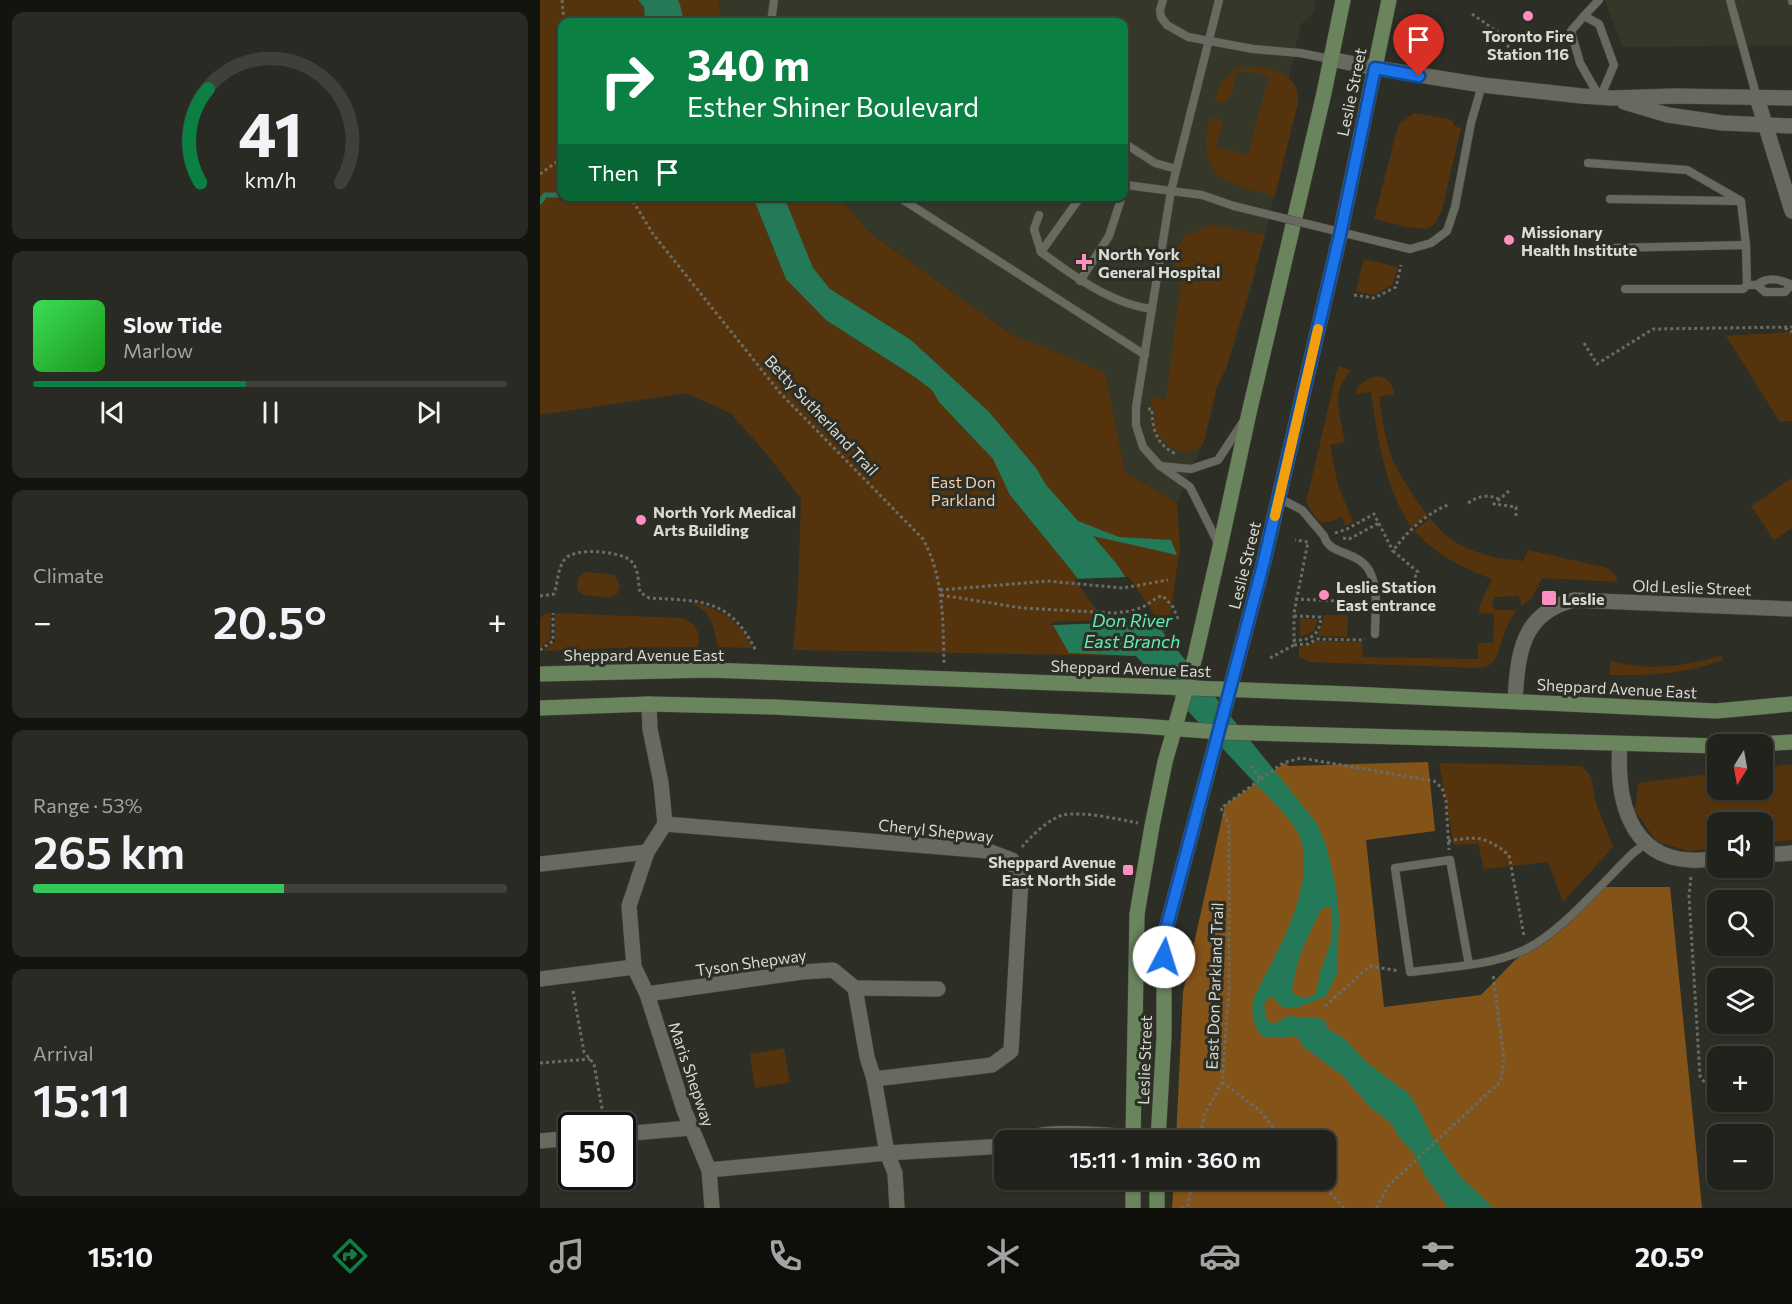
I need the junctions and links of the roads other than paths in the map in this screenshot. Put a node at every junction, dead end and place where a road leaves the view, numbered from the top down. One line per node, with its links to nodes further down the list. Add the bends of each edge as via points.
1 (774, 0): 9 (lane)
2 (1163, 0): 10 (lane, via 1161,18 1167,25 1188,37)
3 (1219, 0): 10 (lane)
4 (1343, 0): 11 (main road, Leslie Street)
5 (1389, 0): 12 (main road, Leslie Street)
6 (1599, 0): 8 (lane)
7 (1730, 0): 15 (lane)
8 (1584, 16): 14 (lane, via 1599,24 1614,65); 14 (lane, via 1571,31 1580,63)
9 (772, 18)
10 (1210, 41): 11 (lane); 21 (lane)
11 (1330, 59): 12 (street); 41 (main road, Leslie Street)
12 (1375, 68): 13 (street); 43 (main road, Leslie Street)
13 (1482, 85): 14 (street); 23 (lane, bridge, via 1455,207 1447,231 1431,243 1410,249 1202,195)
14 (1606, 98): 15 (street); 17 (street, via 1668,115)
15 (1757, 98): 16 (street); 17 (street)
16 (1792, 98)
17 (1764, 126): 18 (street); 29 (street)
18 (1792, 126)
19 (1128, 146): 21 (lane, via 1155,163)
20 (1588, 163): 28 (lane, via 1687,170)
21 (1176, 169): 23 (lane)
22 (1128, 185): 23 (lane)
23 (1171, 191): 39 (lane)
24 (1610, 200): 28 (lane)
25 (905, 201): 40 (lane)
26 (1077, 201): 33 (lane)
27 (1120, 201): 34 (lane, via 1109,236)
28 (1741, 201): 31 (lane)
29 (1792, 211)
30 (1039, 215): 33 (lane, via 1034,229)
31 (1746, 245): 32 (lane); 35 (lane)
32 (1613, 248)
33 (1041, 252): 34 (lane)
34 (1080, 281): 39 (lane, via 1138,307)
35 (1747, 285): 36 (lane); 38 (lane, via 1743,289)
36 (1757, 285): 37 (lane, via 1768,279 1784,280); 37 (lane, via 1765,292 1785,292)
37 (1791, 285)
38 (1625, 289)
39 (1152, 309): 40 (lane)
40 (1145, 355): 42 (lane, via 1136,425 1143,447)
41 (1249, 413): 42 (lane, via 1218,460 1191,469); 44 (main road, Leslie Street)
42 (1159, 465): 44 (lane, via 1190,488)
43 (1279, 498): 46 (lane, via 1302,510 1332,549 1357,557 1370,572 1376,592); 49 (main road, Leslie Street)
44 (1220, 547): 48 (main road, Leslie Street)
45 (1792, 609): 50 (street, Old Leslie Street, via 1574,600 1560,603 1534,622 1523,642 1517,663)
46 (1375, 634)
47 (540, 674): 48 (main road, Sheppard Avenue East, via 708,670)
48 (1187, 687): 49 (main road, Sheppard Avenue East); 54 (main road, Leslie Street)
49 (1231, 690): 50 (main road, Sheppard Avenue East); 55 (main road, Leslie Street)
50 (1515, 700): 52 (main road, Sheppard Avenue East, via 1716,711)
51 (649, 704): 53 (main road); 54 (main road); 60 (street)
52 (1792, 704)
53 (540, 708)
54 (1174, 728): 55 (main road); 75 (main road, Leslie Street, via 1137,914)
55 (1220, 732): 58 (main road); 76 (main road, Leslie Street, via 1164,937)
56 (1792, 742): 57 (main road)
57 (1773, 743)
58 (1620, 744): 59 (main road); 61 (street, via 1618,764 1625,812)
59 (1707, 746)
60 (665, 824): 62 (street, Maris Shepway); 73 (street, Cheryl Shepway, via 988,850 1012,860 1021,879 1011,1051 992,1065)
61 (1645, 844): 65 (street, via 1665,855); 67 (lane, via 1554,931 1526,949)
62 (647, 852): 66 (street); 68 (street, Maris Shepway, via 629,906)
63 (1792, 853): 64 (street)
64 (1773, 854)
65 (1707, 859)
66 (540, 864)
67 (1469, 964): 67 (lane, via 1450,860 1395,868 1410,972)
68 (634, 967): 69 (street); 72 (street, Maris Shepway)
69 (540, 979)
70 (855, 988): 71 (street); 72 (street, Tyson Shepway, via 833,970); 73 (street)
71 (938, 989)
72 (646, 994): 74 (street, Maris Shepway)
73 (874, 1079): 81 (street)
74 (690, 1128): 77 (street); 82 (street, Maris Shepway)
75 (1133, 1130)
76 (1159, 1130)
77 (636, 1133)
78 (558, 1139): 79 (street)
79 (540, 1141)
80 (994, 1147): 81 (street)
81 (887, 1154): 82 (street); 86 (street, via 895,1173)
82 (709, 1170): 85 (street, Maris Shepway)
83 (1133, 1190): 87 (main road)
84 (1157, 1190): 88 (main road)
85 (712, 1208)
86 (897, 1208)
87 (1133, 1208)
88 (1157, 1208)

